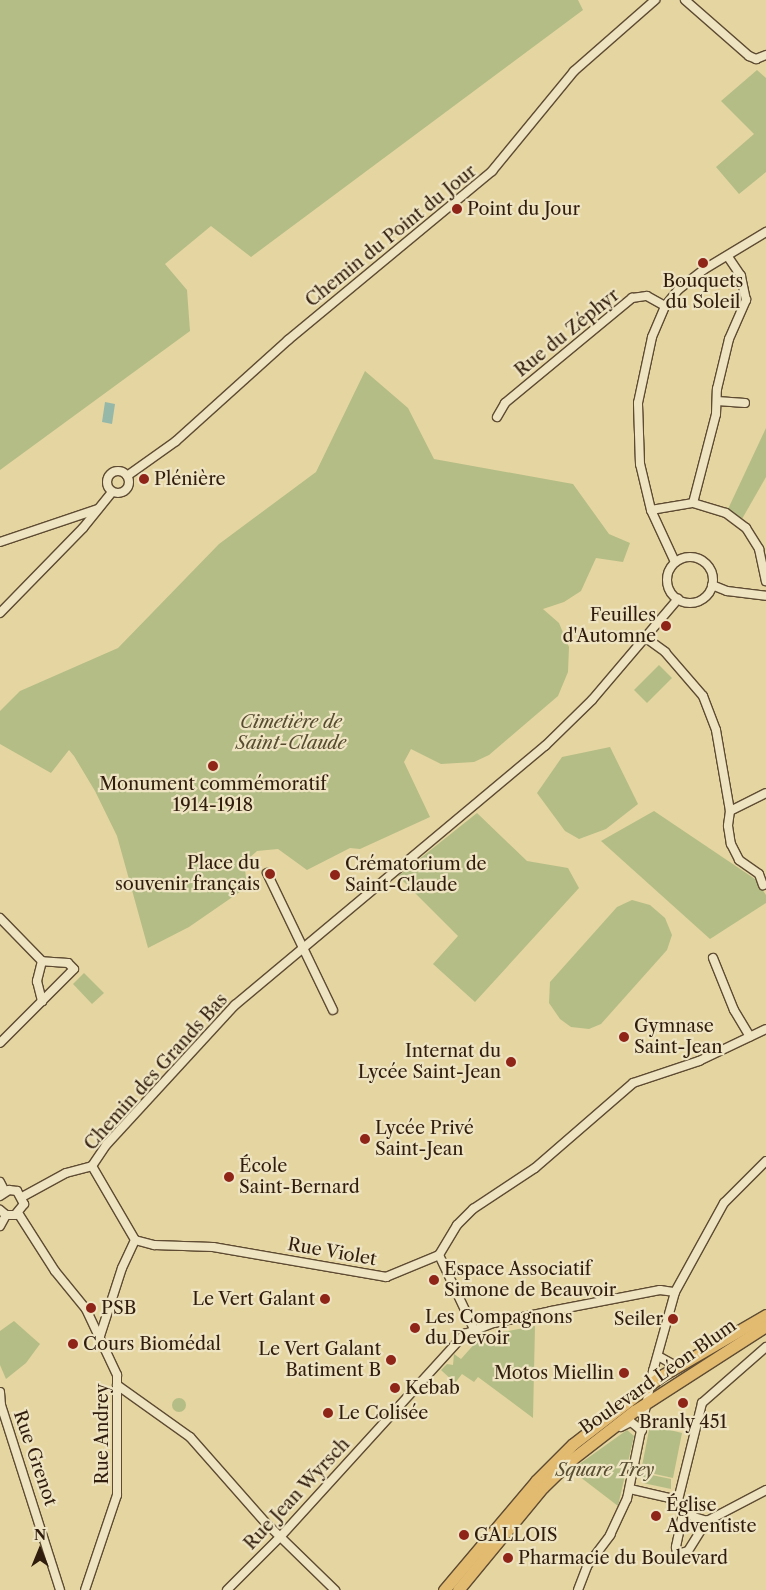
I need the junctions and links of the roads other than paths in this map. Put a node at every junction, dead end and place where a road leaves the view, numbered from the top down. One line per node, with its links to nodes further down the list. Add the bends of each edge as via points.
1 (655, 0): 10 (street, Chemin du Point du Jour, via 574,71 492,171 288,340 176,441)
2 (685, 0): 3 (street, via 749,56 756,59)
3 (766, 55)
4 (766, 232): 5 (street)
5 (728, 256): 6 (street, via 703,270); 7 (street, via 741,276 746,300 729,339)
6 (666, 306): 9 (street, Rue du Zéphyr, via 646,296 632,298 504,403); 14 (street, via 652,336 638,403 640,464)
7 (718, 401): 8 (street); 12 (street)
8 (746, 403)
9 (497, 417)
10 (127, 476): 11 (street, via 126,490); 11 (street, via 118,471 108,476 106,482)
11 (112, 492): 13 (street)
12 (693, 503): 14 (street); 18 (street, via 719,509 733,517)
13 (100, 508): 15 (street); 16 (street)
14 (651, 510): 19 (street)
15 (74, 518): 16 (street); 17 (street)
16 (83, 528): 24 (street)
17 (0, 542)
18 (763, 548): 20 (street)
19 (676, 562): 21 (street, via 690,557 704,562 712,572); 23 (street, via 667,581)
20 (766, 581)
21 (712, 585): 22 (street, via 726,591); 23 (street, via 698,601)
22 (766, 596)
23 (678, 599): 25 (street, Chemin des Grands Bas)
24 (0, 613)
25 (646, 638): 27 (street, via 665,652 703,696 716,730); 31 (street, Chemin des Grands Bas, via 579,714 545,746)
26 (766, 793): 27 (street)
27 (730, 811): 29 (street, via 731,844 740,860 759,874)
28 (267, 873): 31 (street)
29 (764, 885)
30 (0, 918): 33 (street)
31 (302, 947): 35 (street); 40 (street, Chemin des Grands Bas, via 235,1005 107,1144)
32 (713, 958): 37 (street, via 734,1010)
33 (42, 961): 34 (street, via 37,981); 34 (street, via 68,963 74,969)
34 (42, 1001): 38 (street)
35 (333, 1010)
36 (766, 1029): 37 (street)
37 (750, 1038): 48 (street, via 699,1061 633,1082 535,1168 473,1209 457,1226)
38 (0, 1043)
39 (766, 1161): 49 (street, via 724,1203)
40 (92, 1166): 43 (street, Chemin des Grands Bas, via 66,1173); 47 (street)
41 (0, 1182): 42 (street)
42 (2, 1194): 43 (street, via 16,1191)
43 (22, 1197): 45 (street, via 24,1204)
44 (3, 1212): 45 (street); 46 (street)
45 (18, 1213): 53 (street, Rue Andrey, via 55,1271 86,1309)
46 (0, 1226)
47 (135, 1240): 48 (street, Rue Violet, via 154,1245 213,1247 386,1277); 53 (street, via 122,1268)
48 (439, 1256): 52 (street)
49 (675, 1292): 52 (street, Rue Jean Wyrsch, via 660,1290); 55 (street)
50 (766, 1315): 56 (main road, Boulevard Léon Blum)
51 (766, 1326): 60 (main road, Boulevard Léon Blum)
52 (474, 1328): 68 (street, Rue Jean Wyrsch, via 459,1339)
53 (100, 1336): 58 (street, Rue Andrey, via 115,1370)
54 (766, 1348): 65 (street, via 702,1403)
55 (658, 1356): 56 (street); 57 (street)
56 (676, 1366): 57 (main road, Boulevard Léon Blum)
57 (651, 1384): 60 (street); 73 (main road, Boulevard Léon Blum, via 573,1444 536,1480)
58 (117, 1385): 68 (street, via 190,1437); 69 (street, Rue Andrey, via 117,1495)
59 (0, 1392): 70 (street, Rue Grenot, via 1,1405)
60 (648, 1402): 61 (street); 62 (main road, Boulevard Léon Blum)
61 (642, 1431): 62 (street, Boulevard Léon Blum, via 635,1423 627,1423); 63 (street)
62 (571, 1460): 74 (main road, Boulevard Léon Blum, via 543,1487)
63 (630, 1489): 65 (street); 75 (street, via 618,1520 587,1566)
64 (766, 1490): 67 (street)
65 (678, 1500): 66 (street)
66 (684, 1509): 67 (street, via 699,1520); 67 (street, via 676,1547 678,1554 688,1551)
67 (707, 1521)
68 (280, 1537): 71 (street, Rue Jean Wyrsch); 72 (street)
69 (85, 1588)
70 (60, 1590)
71 (227, 1590)
72 (335, 1590)
73 (444, 1590)
74 (458, 1590)
75 (578, 1590)

